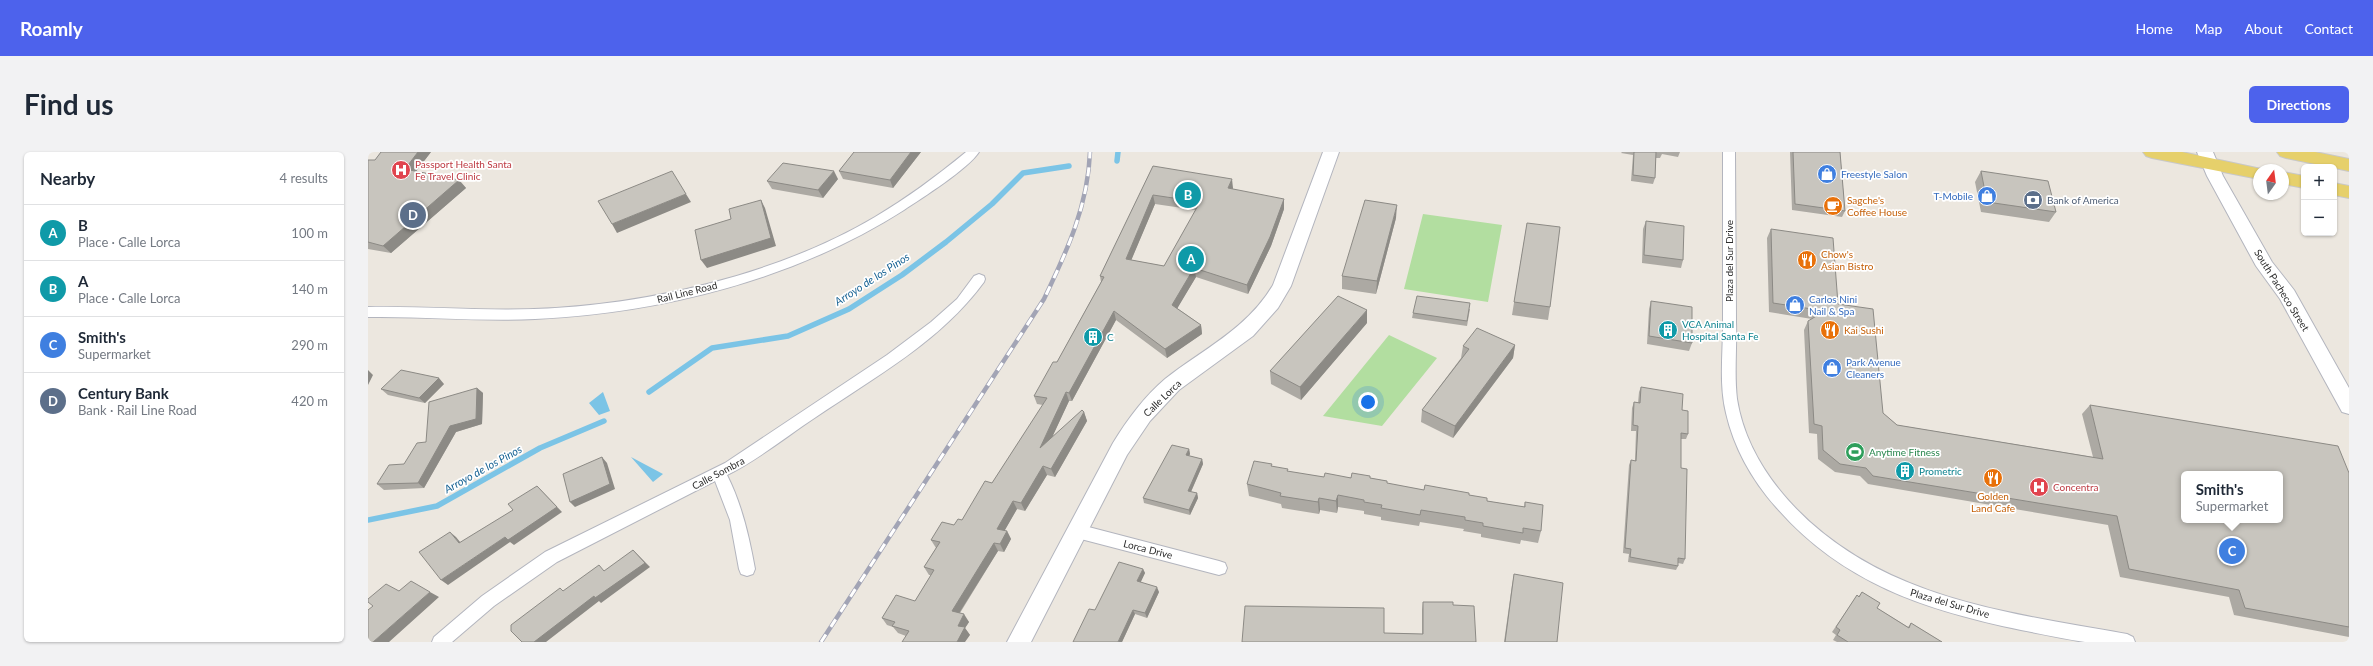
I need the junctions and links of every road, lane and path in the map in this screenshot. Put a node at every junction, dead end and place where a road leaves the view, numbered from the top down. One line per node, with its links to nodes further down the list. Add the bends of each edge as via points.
1 (973, 152): 14 (street, Rail Line Road, via 930,187 852,233 789,261 694,291 622,306 542,314)
2 (1331, 152): 17 (street, Calle Lorca, via 1282,286 1272,305 1250,328 1172,385 1134,425)
3 (1729, 152): 22 (street, Plaza del Sur Drive, via 1730,398 1734,422 1750,461 1772,492 1812,535 1860,569 1914,594 2012,621)
4 (2152, 152): 6 (main road)
5 (2286, 152): 7 (main road)
6 (2207, 158): 8 (main road); 15 (street, South Pacheco Street, via 2264,266 2287,295)
7 (2349, 165)
8 (2253, 171)
9 (2289, 179): 10 (main road)
10 (2301, 181)
11 (2337, 189): 12 (main road)
12 (2349, 192)
13 (979, 278): 16 (street, Calle Sombra, via 950,314 919,339 760,449)
14 (368, 312)
15 (2349, 406)
16 (719, 474): 19 (street, via 740,528); 20 (street, Calle Sombra, via 551,557 488,601)
17 (1077, 531): 18 (street, Lorca Drive); 21 (street, Calle Lorca)
18 (1220, 568)
19 (747, 569)
20 (440, 642)
21 (1019, 642)
22 (2127, 642)

